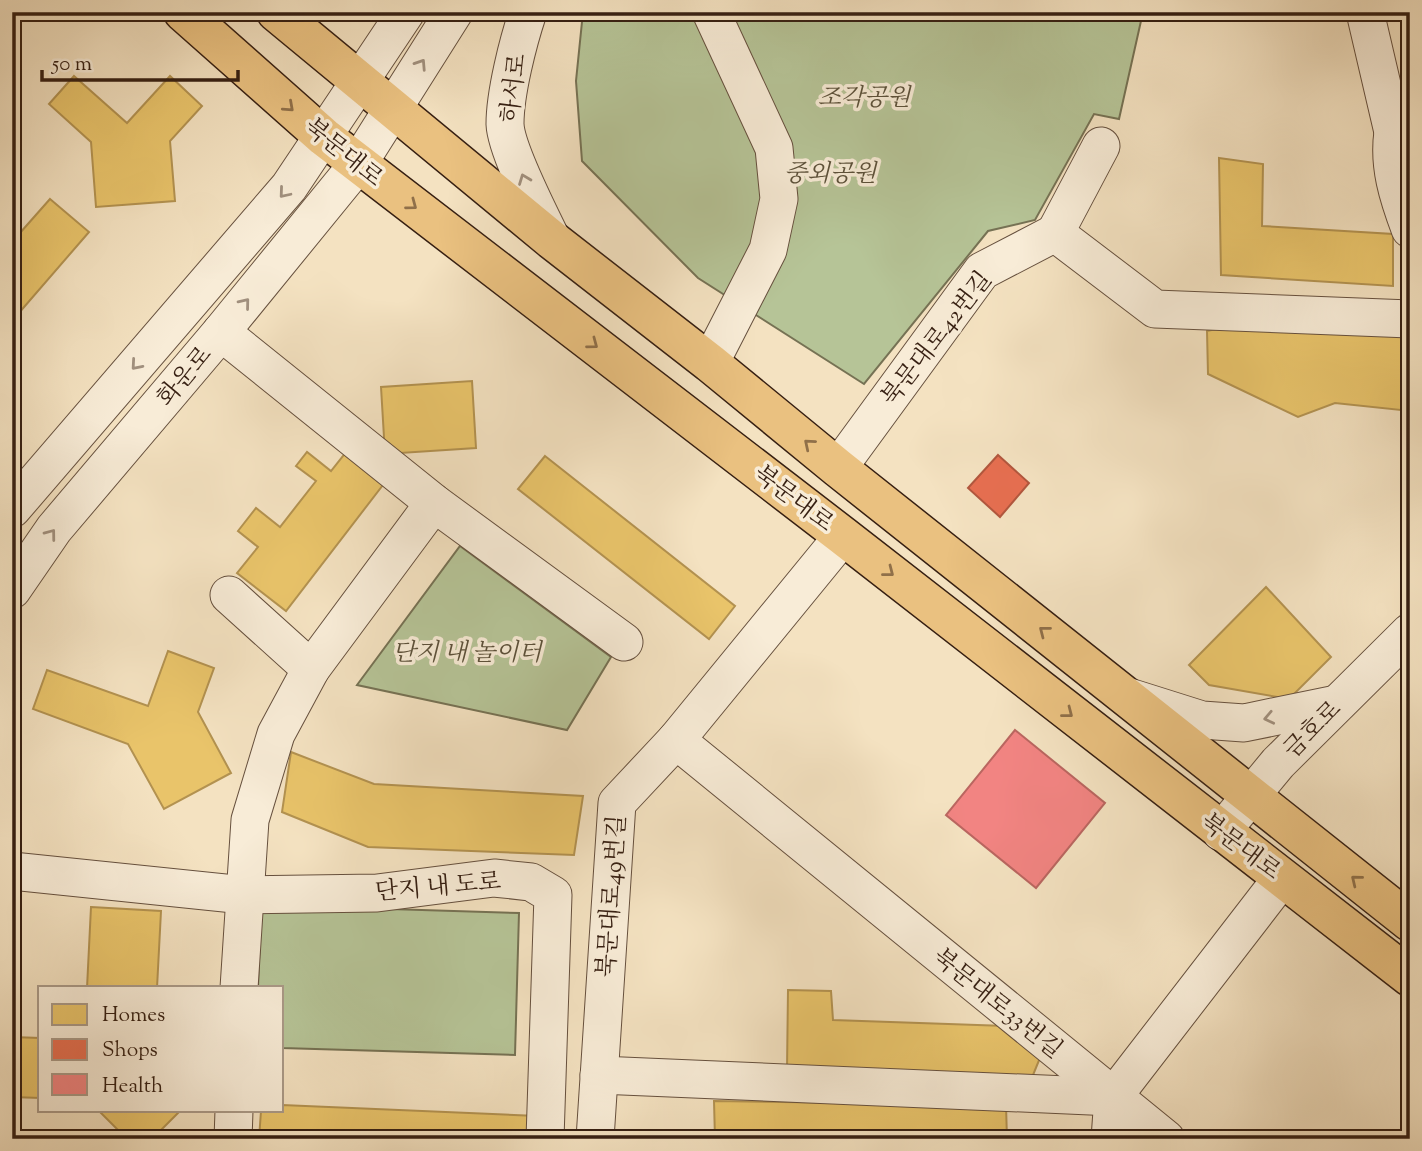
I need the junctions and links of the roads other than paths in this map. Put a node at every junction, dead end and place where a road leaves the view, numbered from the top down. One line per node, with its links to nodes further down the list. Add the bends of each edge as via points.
1 (183, 12): 11 (main road, 북문대로, one-way to 11)
2 (276, 12): 8 (main road, 북문대로)
3 (405, 12): 8 (street)
4 (454, 12): 9 (street, one-way to 4)
5 (528, 12): 16 (street, 하서로, one-way to 5, via 524,182 505,126 518,43)
6 (711, 12): 19 (street, via 774,148 779,200 768,250)
7 (1366, 12): 10 (street)
8 (360, 82): 9 (main road, 북문대로); 11 (street)
9 (391, 110): 13 (street); 16 (main road, 북문대로)
10 (1401, 130): 14 (street, via 1390,155)
11 (324, 137): 13 (main road, 북문대로); 22 (street, 화운로, one-way to 22, via 289,187)
12 (1101, 146): 15 (street)
13 (358, 164): 18 (street, 화운로, one-way to 13); 23 (main road, 북문대로, one-way to 23)
14 (1410, 229)
15 (1055, 233): 17 (street, via 1155,309); 20 (street, 북문대로42번길, via 982,271)
16 (552, 240): 19 (main road, 북문대로)
17 (1410, 319)
18 (221, 332): 21 (street); 24 (street, 화운로, one-way to 18)
19 (710, 363): 20 (main road, 북문대로, one-way to 19)
20 (838, 468): 29 (main road, 북문대로, one-way to 20)
21 (434, 503): 27 (street); 28 (street)
22 (12, 509)
23 (843, 536): 31 (street, 북문대로49번길); 33 (main road, 북문대로, one-way to 33)
24 (16, 575)
25 (229, 595): 28 (street)
26 (1410, 632): 30 (street, 금호로)
27 (624, 642)
28 (311, 669): 36 (street, via 276,734 250,820)
29 (1125, 695): 30 (street, one-way to 29, via 1244,723 1202,720); 32 (main road, 북문대로)
30 (1336, 704): 32 (street, 금호로)
31 (676, 740): 40 (street, 북문대로49번길, via 617,803); 41 (street, 북문대로33번길)
32 (1251, 795): 33 (street, 금호로); 37 (main road, 북문대로, one-way to 32)
33 (1221, 832): 35 (main road, 북문대로)
34 (12, 871): 36 (street)
35 (1282, 878): 38 (main road, 북문대로); 41 (street)
36 (244, 895): 39 (street); 44 (street, 단지 내 도로, via 377,893 494,878 531,882 553,895)
37 (1410, 922)
38 (1410, 977)
39 (239, 986)
40 (599, 1075): 41 (street, 북문대로33번길); 45 (street, 북문대로49번길)
41 (1113, 1097): 46 (street); 47 (street, 북문대로33번길)
42 (234, 1112): 43 (street)
43 (233, 1139)
44 (545, 1139)
45 (595, 1139)
46 (1110, 1139)
47 (1166, 1139)

